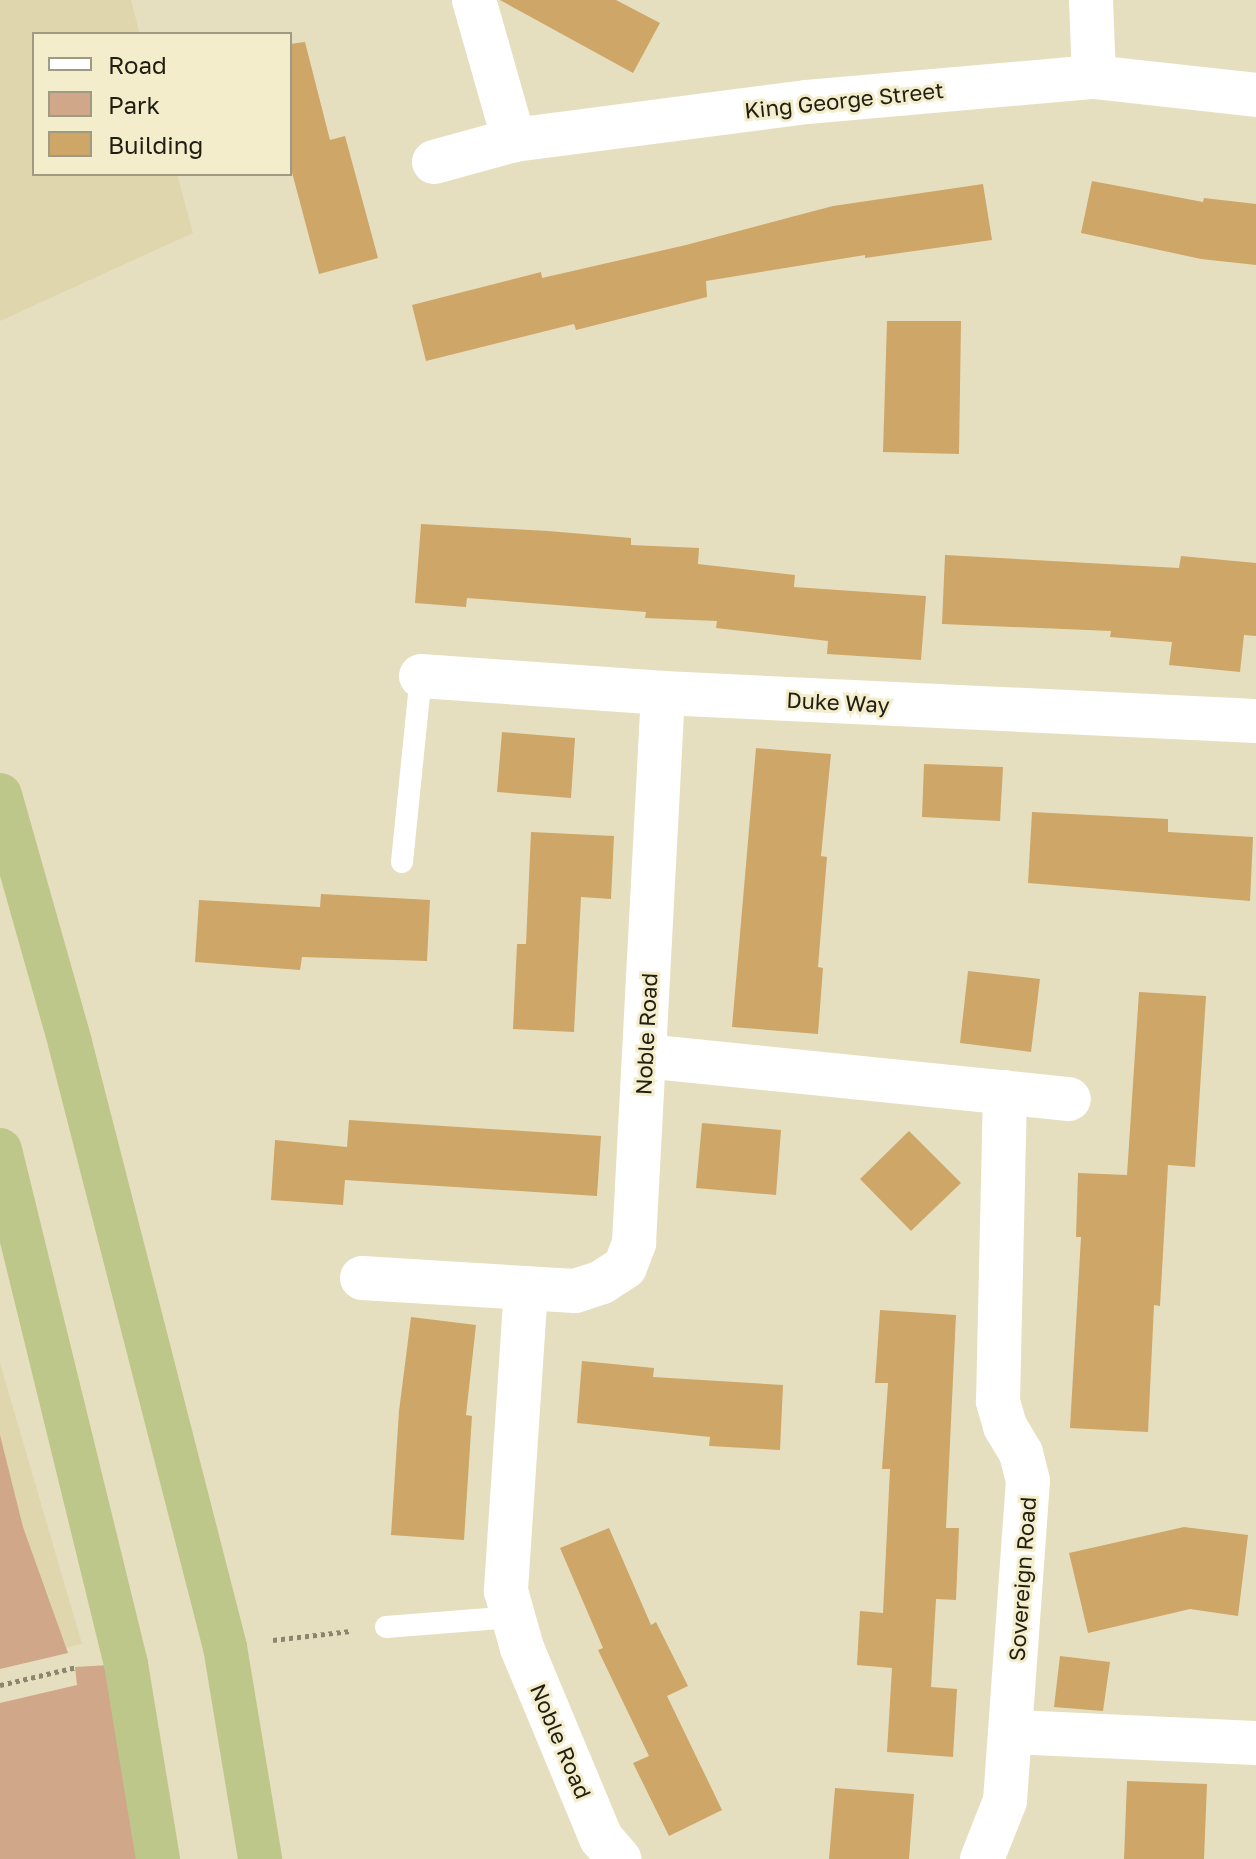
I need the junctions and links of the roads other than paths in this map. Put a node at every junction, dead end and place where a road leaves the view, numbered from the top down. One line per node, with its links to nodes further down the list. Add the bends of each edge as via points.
1 (474, 0): 5 (street)
2 (1091, 0): 3 (street)
3 (1094, 77): 4 (street, King George Street); 5 (street, King George Street, via 807,102)
4 (1256, 95)
5 (514, 140): 6 (street, King George Street)
6 (434, 162)
7 (421, 676): 8 (street, Duke Way); 11 (lane)
8 (663, 693): 9 (street, Duke Way); 12 (street, Noble Road)
9 (1256, 721)
10 (0, 795): 23 (highway, via 70,1043 225,1647)
11 (402, 862)
12 (645, 1056): 13 (street); 17 (street, Noble Road, via 634,1243 625,1267 575,1291)
13 (1005, 1092): 14 (street); 20 (street, Sovereign Road, via 998,1401 1028,1481)
14 (1069, 1099)
15 (0, 1150): 22 (highway, via 126,1664)
16 (362, 1278): 17 (street, Noble Road)
17 (526, 1288): 18 (street, Noble Road, via 508,1536 506,1591)
18 (513, 1617): 19 (lane); 24 (street, Noble Road, via 601,1838)
19 (386, 1627)
20 (1013, 1732): 21 (street); 25 (street, via 1005,1801)
21 (1256, 1743)
22 (158, 1859)
23 (260, 1859)
24 (619, 1859)
25 (982, 1859)

